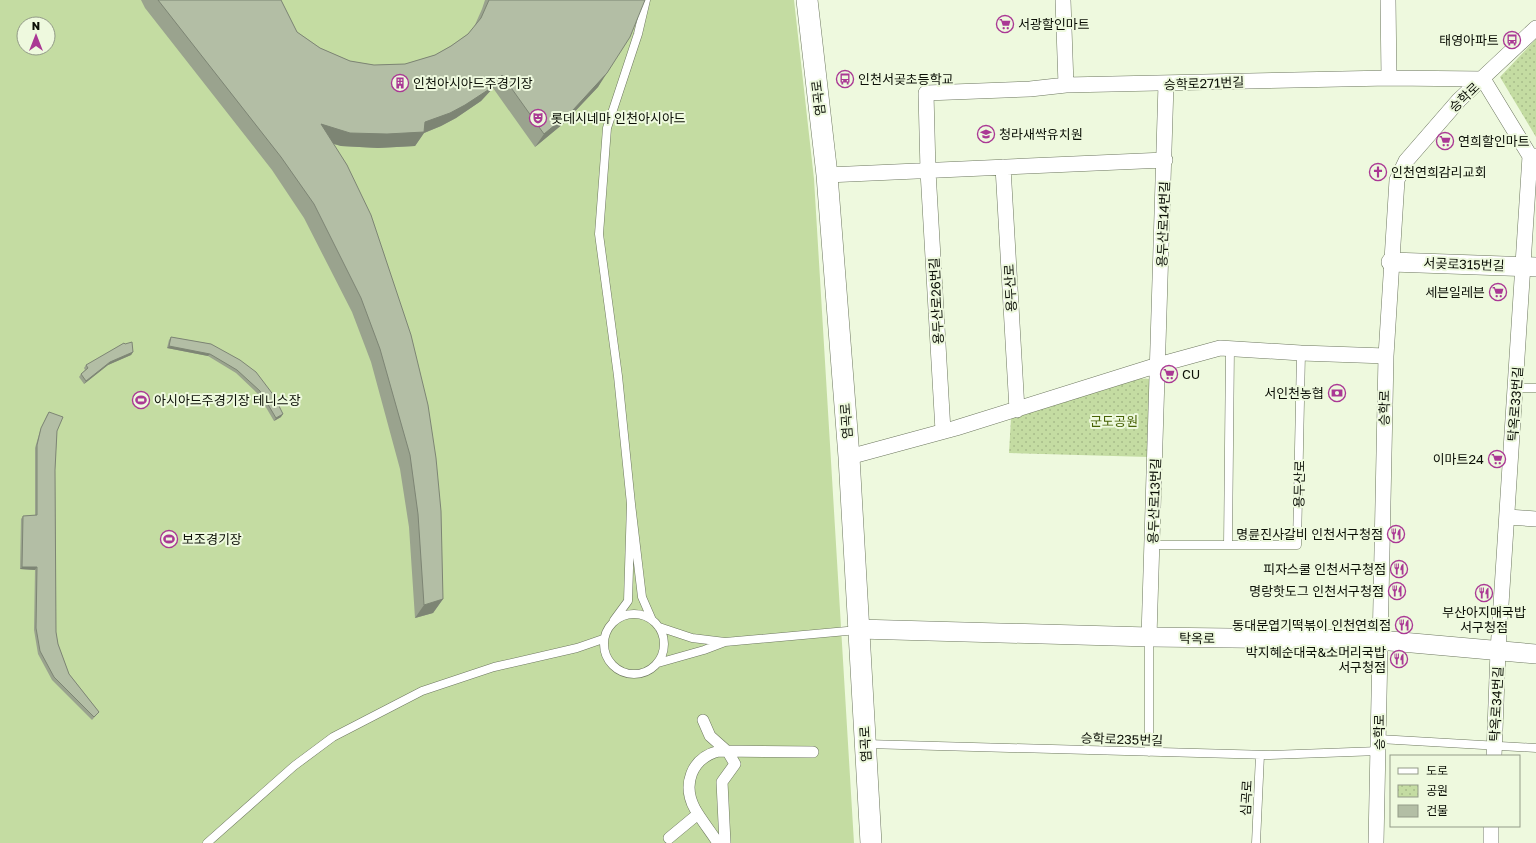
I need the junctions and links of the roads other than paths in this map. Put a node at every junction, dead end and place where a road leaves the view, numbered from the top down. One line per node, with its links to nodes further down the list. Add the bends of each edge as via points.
1 (646, 0): 27 (lane, via 638,34 607,128 599,234 618,376)
2 (807, 0): 15 (main road, 염곡로)
3 (1063, 0): 9 (street)
4 (1388, 0): 6 (street)
5 (1536, 28): 7 (street, 승학로)
6 (1389, 78): 7 (street, 승학로271번길); 8 (street, 승학로271번길)
7 (1483, 79): 11 (street); 16 (street, 승학로, via 1459,100 1406,161 1397,180)
8 (1166, 84): 9 (street, 승학로271번길); 12 (street, 용두산로14번길)
9 (1066, 85): 10 (street, 승학로271번길)
10 (926, 93): 14 (street, 용두산로26번길)
11 (1533, 156): 17 (street, 탁옥로33번길)
12 (1165, 160): 13 (street); 21 (street, 용두산로14번길)
13 (1003, 167): 14 (street); 24 (street, 용두산로)
14 (928, 171): 15 (street); 25 (street, 용두산로26번길)
15 (828, 175): 26 (main road, 염곡로)
16 (1391, 262): 17 (street, 서곶로315번길); 20 (street, 승학로)
17 (1530, 267): 22 (street, 탁옥로33번길)
18 (1230, 348): 19 (street); 21 (street, via 1220,348); 31 (lane)
19 (1301, 353): 20 (street); 31 (lane, 용두산로, via 1297,546)
20 (1386, 356): 38 (street, 승학로)
21 (1158, 365): 24 (street); 30 (street, 용두산로13번길)
22 (1516, 388): 23 (lane); 28 (street, 탁옥로33번길)
23 (1536, 388)
24 (1017, 410): 25 (street)
25 (943, 430): 26 (street)
26 (849, 457): 35 (main road, 염곡로)
27 (631, 504): 32 (lane, via 628,601); 33 (lane, via 642,597)
28 (1508, 518): 29 (street); 40 (street, 탁옥로33번길)
29 (1536, 519)
30 (1153, 546): 31 (lane, 용두산로); 36 (street, 용두산로13번길)
31 (1228, 546)
32 (614, 620): 33 (lane, via 634,613); 37 (lane, via 607,628)
33 (652, 620): 34 (lane)
34 (659, 626): 39 (lane, via 692,638); 42 (lane, via 664,645)
35 (858, 630): 36 (street, 탁옥로); 39 (lane); 44 (main road, 염곡로)
36 (1149, 638): 38 (street, 탁옥로); 50 (lane)
37 (603, 639): 42 (lane, via 606,658 613,667 622,672 642,674); 55 (lane, via 577,648 494,667 415,694 333,737 294,766)
38 (1379, 640): 40 (street, 탁옥로); 45 (street, 승학로)
39 (724, 642): 42 (lane)
40 (1498, 651): 41 (street, 탁옥로); 47 (street, 탁옥로34번길)
41 (1536, 654)
42 (658, 663)
43 (703, 720): 48 (street, via 710,736)
44 (865, 744): 50 (lane, 승학로235번길); 58 (main road, 염곡로)
45 (1379, 745): 47 (lane, 승학로235번길); 51 (lane, 승학로235번길); 60 (street, 승학로)
46 (1536, 748): 47 (lane, 승학로235번길)
47 (1494, 751)
48 (728, 752): 49 (street); 52 (street, via 710,753 692,769 689,787); 57 (street, via 735,764 722,782)
49 (813, 752)
50 (1149, 752): 51 (lane, 승학로235번길)
51 (1260, 755): 59 (lane, 심곡로)
52 (698, 814): 54 (street); 56 (street)
53 (1491, 827): 61 (street)
54 (669, 838)
55 (207, 843)
56 (718, 843)
57 (725, 843)
58 (871, 843)
59 (1256, 843)
60 (1376, 843)
61 (1491, 843)

